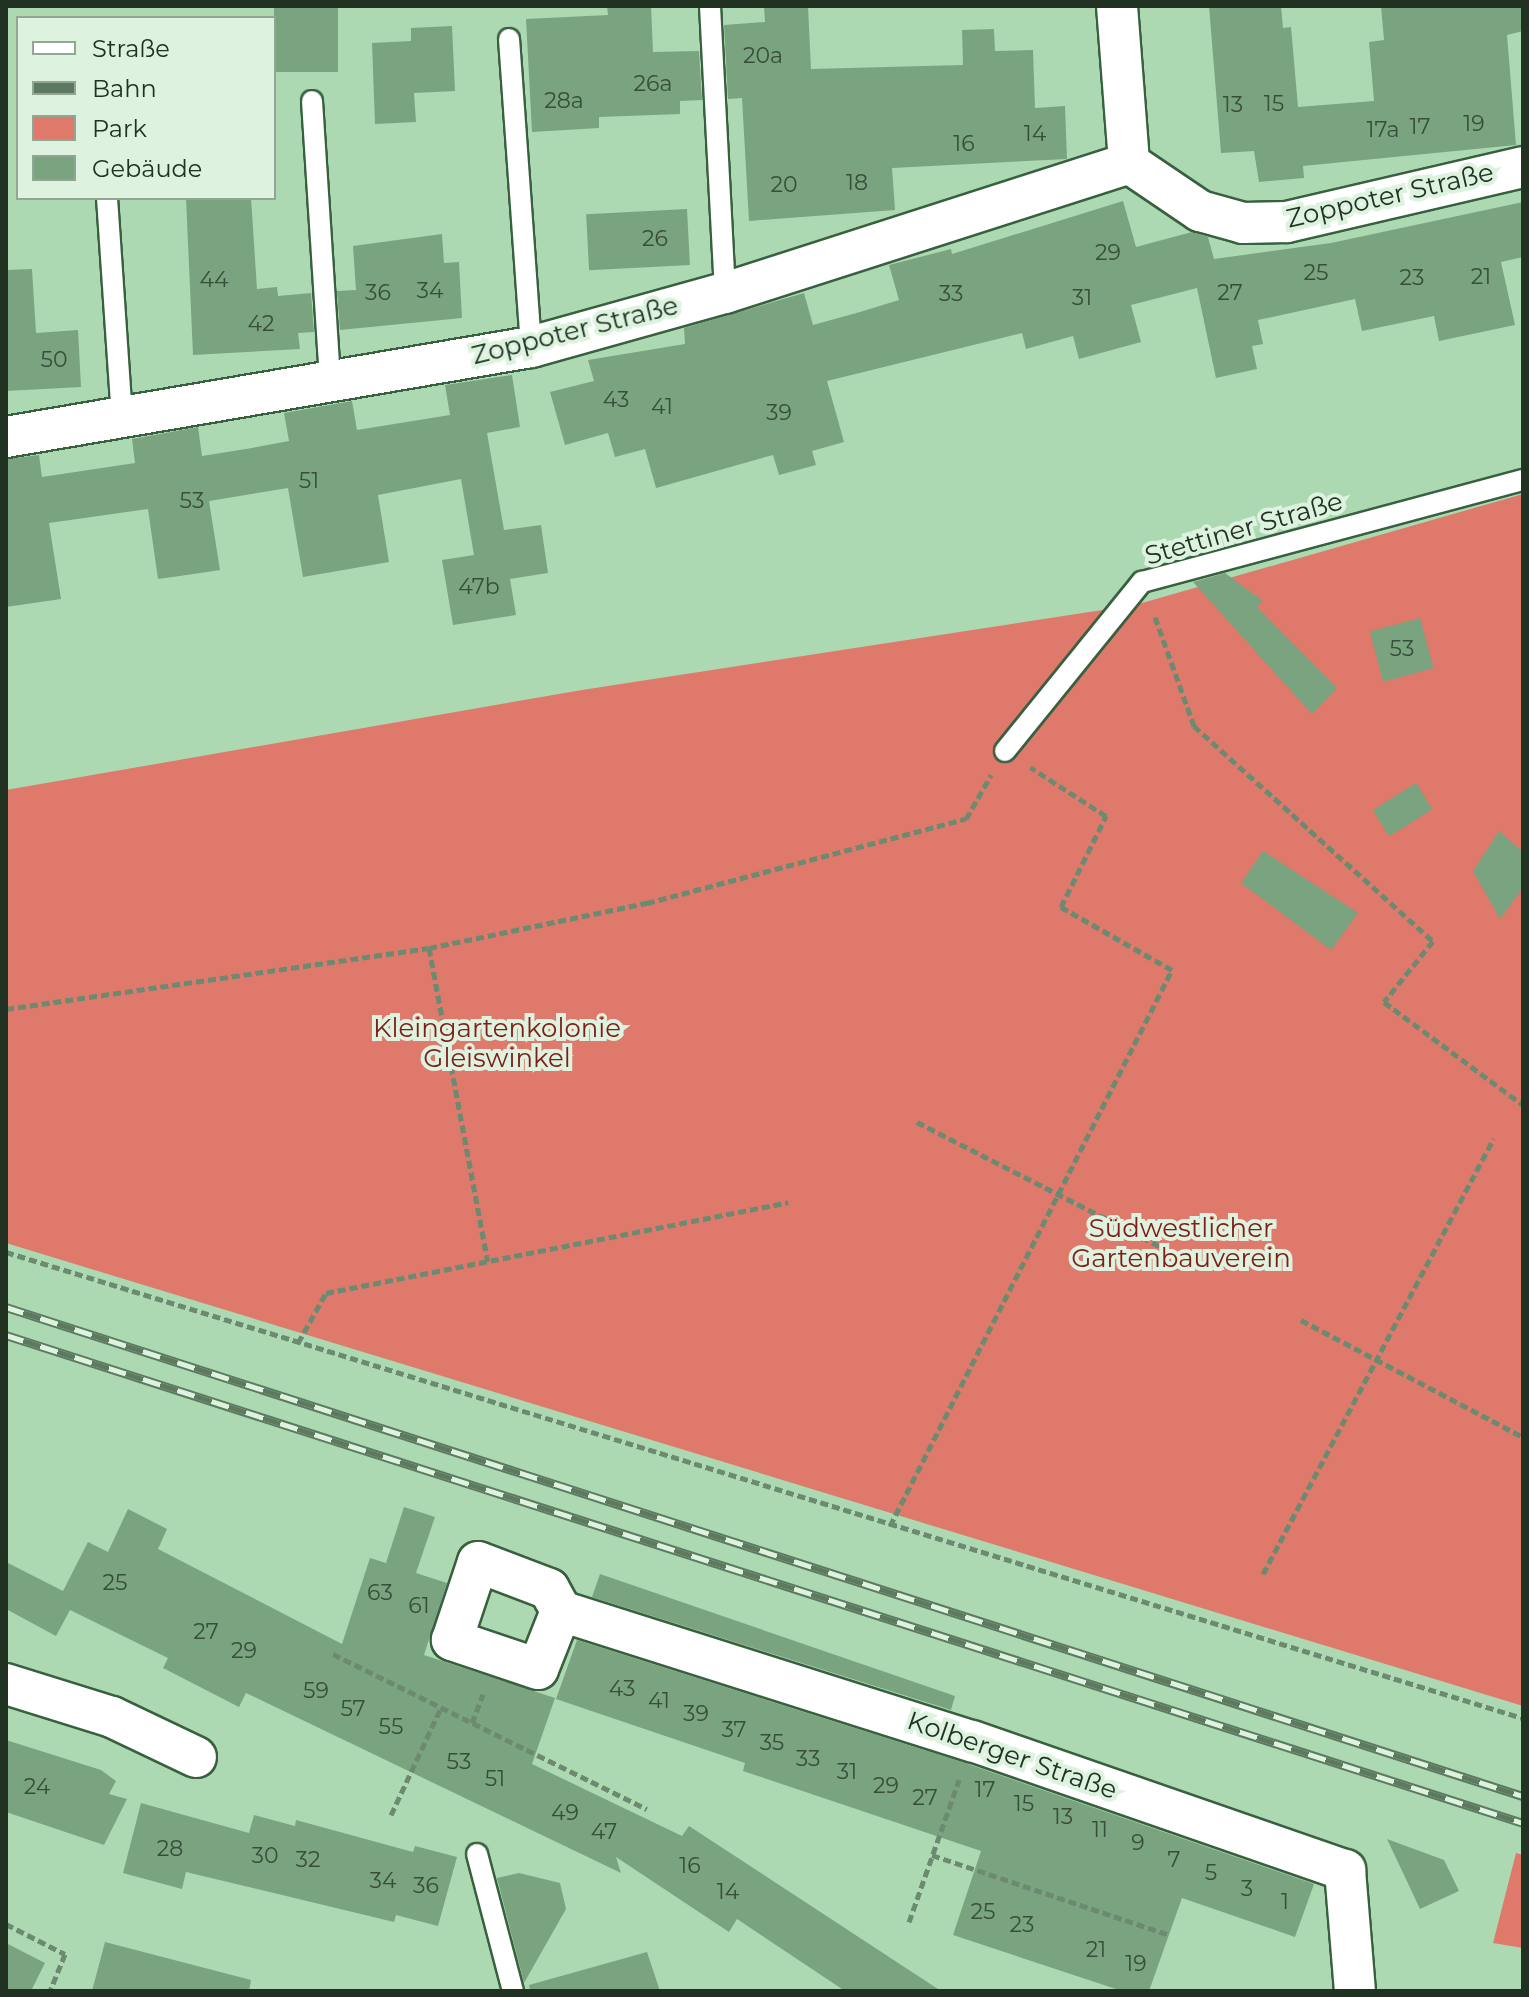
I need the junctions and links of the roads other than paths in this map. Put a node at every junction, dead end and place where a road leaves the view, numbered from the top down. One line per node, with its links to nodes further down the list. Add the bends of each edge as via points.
1 (710, 6): 8 (lane)
2 (1117, 6): 5 (street)
3 (509, 39): 9 (lane)
4 (312, 101): 10 (lane)
5 (1129, 163): 6 (street, Zoppoter Straße, via 1200,211 1243,223 1287,222); 8 (street, Zoppoter Straße)
6 (1523, 167)
7 (107, 200): 11 (lane)
8 (725, 293): 9 (street, Zoppoter Straße)
9 (531, 347): 10 (street, Zoppoter Straße)
10 (330, 381): 11 (street, Zoppoter Straße)
11 (122, 416): 12 (street, Zoppoter Straße)
12 (6, 437)
13 (1523, 480): 14 (lane, Stettiner Straße, via 1142,582)
14 (1005, 751)
15 (561, 1611): 20 (street, Kolberger Straße, via 972,1741 1345,1870)
16 (6, 1684): 17 (street, via 112,1717)
17 (196, 1757)
18 (477, 1854): 19 (lane)
19 (513, 1991)
20 (1355, 1991)

